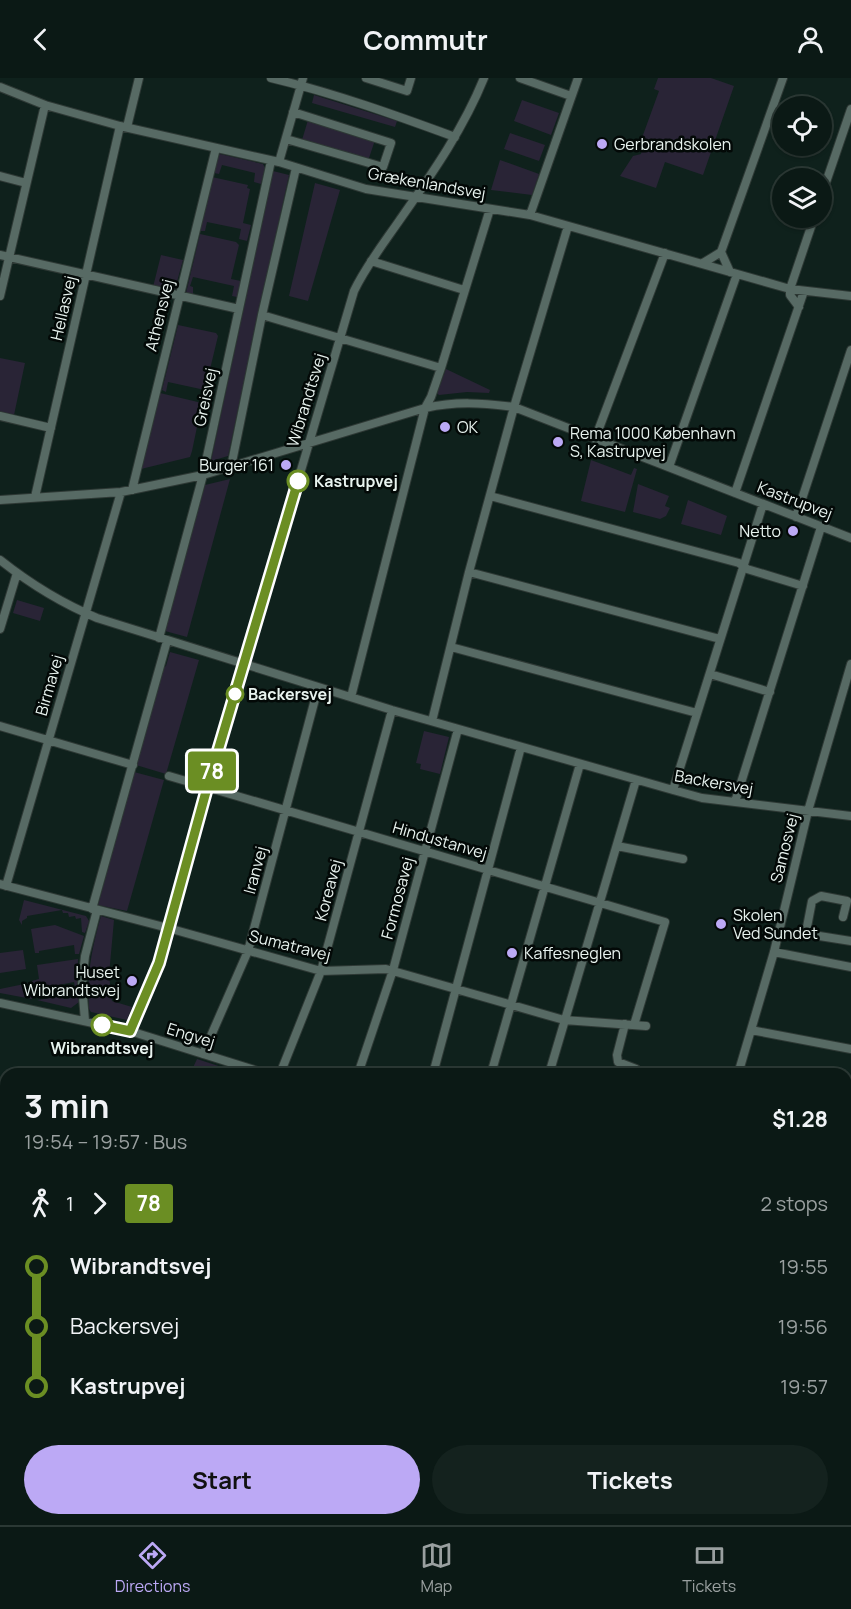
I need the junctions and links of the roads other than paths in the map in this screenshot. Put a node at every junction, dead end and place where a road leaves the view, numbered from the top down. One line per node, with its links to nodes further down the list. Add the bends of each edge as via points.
1 (139, 78): 15 (street, Hellasvej)
2 (271, 78): 9 (street)
3 (366, 78): 4 (street, via 407,91)
4 (411, 78)
5 (484, 78): 16 (street, Wibrandtsvej)
6 (520, 78): 11 (street)
7 (578, 78): 11 (street)
8 (783, 78): 29 (street)
9 (302, 82): 14 (street, Greisvej); 16 (street)
10 (0, 87): 12 (street, Grækenlandsvej)
11 (572, 96): 26 (street)
12 (45, 105): 15 (street, Grækenlandsvej); 23 (street)
13 (851, 109): 21 (street)
14 (293, 112): 17 (street, Greisvej); 17 (street, via 391,143 383,167)
15 (124, 126): 18 (street, Grækenlandsvej); 35 (street, Hellasvej)
16 (455, 137): 24 (street, Wibrandtsvej)
17 (286, 139): 19 (street, Greisvej)
18 (216, 148): 19 (street, Grækenlandsvej); 39 (street, Athensvej)
19 (275, 162): 20 (street, Grækenlandsvej); 43 (street, Greisvej)
20 (296, 168): 24 (street, Grækenlandsvej, via 366,189); 44 (street)
21 (831, 168)
22 (0, 176): 23 (street)
23 (26, 183): 31 (street)
24 (415, 198): 25 (street, Grækenlandsvej); 32 (street, Wibrandtsvej)
25 (490, 209): 26 (street, Grækenlandsvej); 37 (street)
26 (530, 215): 27 (street, Grækenlandsvej)
27 (568, 226): 30 (street, Grækenlandsvej); 48 (street)
28 (811, 228): 36 (street)
29 (721, 252): 33 (street); 34 (street)
30 (665, 253): 33 (street, Grækenlandsvej); 52 (street)
31 (4, 256): 35 (street); 40 (street)
32 (371, 261): 37 (street); 45 (street, Wibrandtsvej, via 354,291)
33 (703, 263): 34 (street, Grækenlandsvej)
34 (734, 273): 36 (street, Grækenlandsvej); 55 (street)
35 (86, 275): 39 (street); 51 (street, Hellasvej)
36 (790, 289): 38 (street, Grækenlandsvej); 42 (street)
37 (465, 290): 47 (street)
38 (804, 291): 41 (street, Grækenlandsvej); 42 (street)
39 (179, 295): 43 (street); 57 (street, Athensvej)
40 (0, 296)
41 (851, 296)
42 (799, 308): 59 (street)
43 (239, 309): 56 (street, Greisvej)
44 (262, 315): 45 (street); 54 (street)
45 (340, 338): 47 (street); 53 (street, Wibrandtsvej)
46 (851, 351): 64 (street)
47 (441, 368): 49 (street)
48 (514, 407): 49 (street, Kastrupvej, via 474,402); 52 (street, Kastrupvej); 60 (street)
49 (424, 408): 53 (street, Kastrupvej); 82 (street)
50 (0, 416): 51 (street)
51 (51, 428): 61 (street, Hellasvej)
52 (595, 439): 55 (street, Kastrupvej)
53 (308, 444): 54 (street, Kastrupvej); 77 (street, Wibrandtsvej)
54 (231, 467): 56 (street, Kastrupvej)
55 (669, 467): 59 (street, Kastrupvej)
56 (203, 475): 57 (street, Kastrupvej); 75 (street, Greisvej)
57 (132, 490): 58 (street, Kastrupvej)
58 (121, 492): 61 (street, Kastrupvej); 72 (street, Birmavej)
59 (735, 493): 63 (street, Kastrupvej)
60 (490, 496): 68 (street); 69 (street)
61 (34, 497): 62 (street, Kastrupvej)
62 (0, 500)
63 (763, 504): 64 (street, Kastrupvej); 68 (street)
64 (796, 518): 65 (street, Kastrupvej)
65 (821, 527): 66 (street, Kastrupvej); 71 (street)
66 (851, 538)
67 (0, 560): 70 (street, Backersvej)
68 (743, 566): 71 (street); 74 (street)
69 (469, 572): 74 (street); 76 (street)
70 (17, 573): 72 (street, Backersvej); 73 (street)
71 (803, 586): 81 (street)
72 (86, 613): 75 (street, Backersvej); 88 (street, Birmavej)
73 (0, 629)
74 (720, 639): 79 (street)
75 (163, 640): 77 (street, Backersvej); 91 (street, Greisvej)
76 (451, 647): 84 (street); 85 (street)
77 (244, 664): 80 (street, Backersvej); 94 (street, Wibrandtsvej)
78 (851, 664): 98 (street, Samosvej)
79 (710, 674): 81 (street); 84 (street)
80 (318, 688): 82 (street, Backersvej); 97 (street, Iranvej)
81 (770, 692): 96 (street)
82 (351, 697): 83 (street, Backersvej)
83 (392, 710): 85 (street, Backersvej); 100 (street, Koreavej)
84 (697, 713): 95 (street)
85 (432, 721): 87 (street, Backersvej)
86 (0, 726): 88 (street)
87 (458, 729): 89 (street, Backersvej); 102 (street, Formosavej)
88 (49, 740): 91 (street); 105 (street, Birmavej)
89 (521, 747): 90 (street, Backersvej); 104 (street)
90 (580, 764): 93 (street, Backersvej); 106 (street)
91 (133, 765): 108 (street, Greisvej)
92 (169, 776): 94 (street, Hindustanvej)
93 (636, 780): 95 (street, Backersvej); 101 (street)
94 (207, 788): 97 (street, Hindustanvej); 110 (street, Wibrandtsvej)
95 (673, 790): 96 (street, Backersvej)
96 (735, 802): 98 (street, Backersvej)
97 (287, 810): 100 (street, Hindustanvej); 112 (street, Iranvej)
98 (808, 811): 99 (street, Backersvej); 113 (street, Samosvej)
99 (851, 816)
100 (359, 832): 102 (street, Hindustanvej); 116 (street, Koreavej)
101 (617, 846): 103 (street); 107 (street)
102 (425, 852): 104 (street, Hindustanvej); 115 (street, Formosavej)
103 (684, 859)
104 (488, 870): 106 (street, Hindustanvej); 117 (street)
105 (3, 885): 108 (street, Sumatravej)
106 (543, 886): 107 (street, Hindustanvej); 119 (street)
107 (600, 903): 120 (street); 122 (street, Hindustanvej, via 665,922)
108 (94, 909): 110 (street, Sumatravej); 121 (street, Greisvej, via 82,984)
109 (843, 917): 111 (street, via 847,901 821,896 812,901 807,927 813,935)
110 (168, 928): 112 (street, Sumatravej); 125 (street, Wibrandtsvej, via 156,972)
111 (851, 941)
112 (248, 951): 116 (street, Sumatravej); 127 (street, Iranvej)
113 (774, 952): 114 (street); 124 (street, Samosvej)
114 (851, 967)
115 (393, 970): 116 (street, Sumatravej); 117 (street, Sumatravej); 130 (street, Formosavej)
116 (321, 971): 129 (street, Koreavej)
117 (456, 989): 119 (street, Sumatravej); 131 (street)
118 (0, 1003): 121 (street, Engvej)
119 (511, 1005): 120 (street, Sumatravej); 132 (street)
120 (564, 1020): 122 (street, Sumatravej); 133 (street)
121 (85, 1021): 125 (street, Engvej)
122 (629, 1025): 123 (street, Sumatravej); 134 (street, via 618,1062)
123 (646, 1026)
124 (751, 1030): 126 (street); 135 (street, Samosvej)
125 (130, 1031): 127 (street, Engvej)
126 (851, 1049)
127 (203, 1054): 128 (street, Engvej)
128 (248, 1068)
129 (282, 1068)
130 (360, 1068)
131 (435, 1068)
132 (493, 1068)
133 (551, 1068)
134 (636, 1068)
135 (740, 1068)

